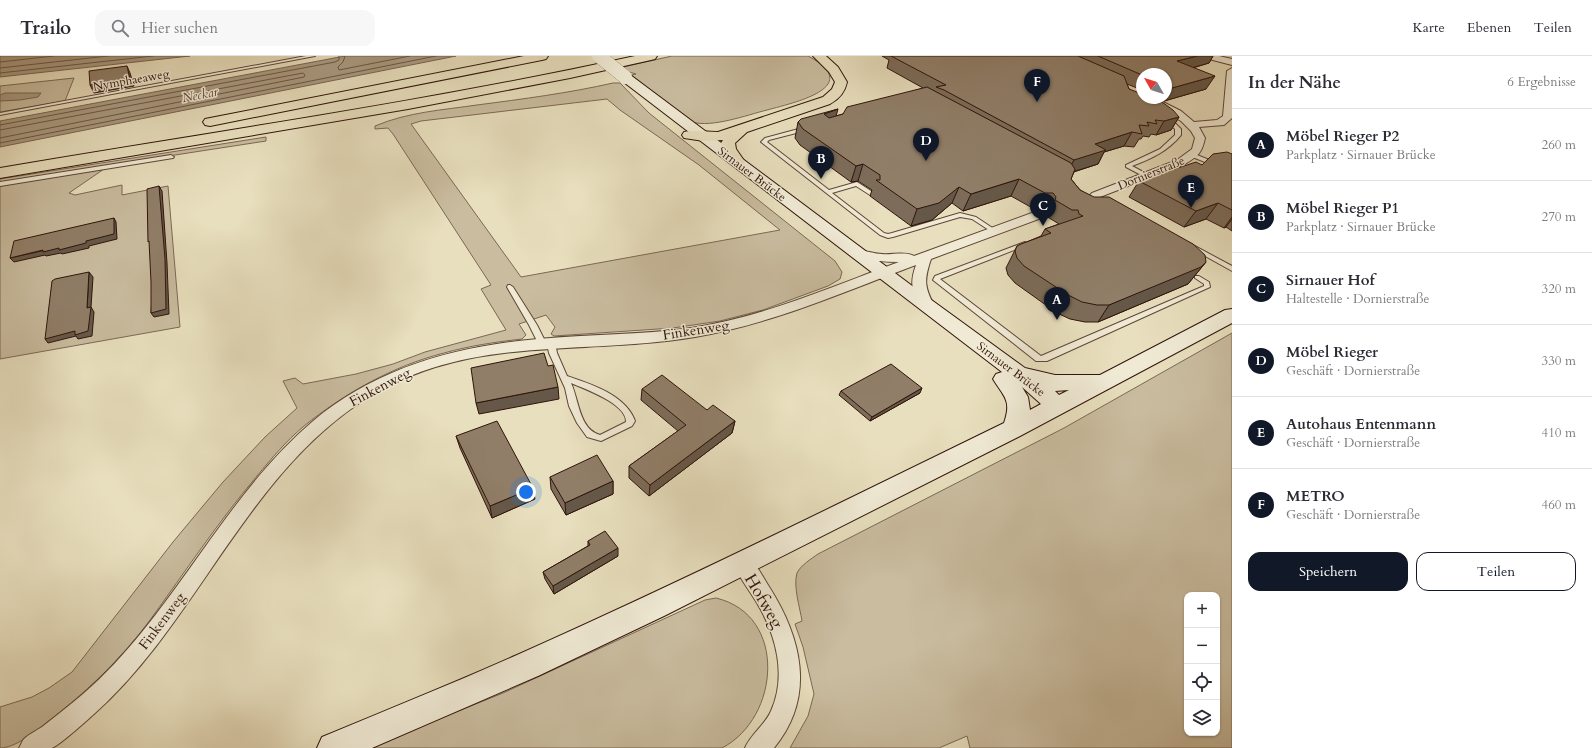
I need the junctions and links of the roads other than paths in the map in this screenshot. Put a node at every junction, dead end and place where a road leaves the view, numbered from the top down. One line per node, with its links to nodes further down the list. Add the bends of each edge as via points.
1 (313, 56): 12 (lane, Nymphaeaweg)
2 (542, 56): 14 (highway)
3 (599, 56): 18 (main road, Sirnauer Brücke, bridge)
4 (619, 56): 23 (highway, via 415,95)
5 (651, 56): 25 (highway, via 463,94)
6 (811, 56): 18 (highway, via 826,66 832,75 824,94 801,104)
7 (820, 56): 17 (highway, via 834,70 840,82 839,89 830,98 817,105)
8 (1208, 56): 9 (street)
9 (1232, 62)
10 (1232, 71): 15 (street, via 1228,117 1220,123)
11 (1160, 104): 15 (street, Dornierstraße, via 1177,113)
12 (0, 114)
13 (1163, 116): 26 (lane, via 1178,129 1178,135 1170,145 1156,154 1128,166)
14 (197, 124)
15 (1191, 125): 21 (street, Dornierstraße, via 1200,138 1197,150)
16 (811, 127): 28 (lane, via 764,142)
17 (743, 128): 18 (highway, via 720,136); 22 (highway, via 728,143)
18 (694, 134): 22 (main road, Sirnauer Brücke); 38 (main road, Sirnauer Brücke)
19 (62, 149): 23 (highway)
20 (171, 156): 27 (lane)
21 (1192, 156): 24 (lane); 26 (street, Dornierstraße)
22 (737, 162): 35 (main road, Sirnauer Brücke)
23 (0, 163)
24 (1232, 171)
25 (0, 173)
26 (1147, 176): 30 (street, Dornierstraße, via 1091,194 1104,201)
27 (0, 184)
28 (828, 192): 29 (lane, via 858,184); 32 (lane, via 885,235 893,235 960,215 974,218)
29 (872, 194)
30 (1104, 205)
31 (1040, 214): 32 (street)
32 (994, 231): 36 (street)
33 (1184, 242): 37 (lane)
34 (1029, 243): 39 (lane, via 937,277 936,280 1039,359 1207,287 1207,284)
35 (858, 254): 36 (street, via 891,259); 38 (main road, Sirnauer Brücke)
36 (925, 257): 38 (street); 41 (street, via 917,279 919,290)
37 (1232, 268)
38 (876, 275): 41 (main road, Sirnauer Brücke); 43 (street, Finkenweg, via 777,312 714,328 646,338); 44 (main road, Sirnauer Brücke, via 895,297)
39 (1197, 277)
40 (510, 287): 43 (lane)
41 (928, 308): 44 (main road, Sirnauer Brücke)
42 (1232, 315): 46 (main road)
43 (546, 343): 45 (lane); 50 (street, Finkenweg, via 480,351 423,366 372,389 334,413 300,443 264,481 150,639 128,665 74,715)
44 (1008, 374): 46 (main road, via 1055,383); 47 (main road, Sirnauer Brücke, via 1040,403); 48 (main road, via 1020,406)
45 (566, 378): 45 (lane, via 573,406 590,435 600,438 629,424 629,414 618,403 600,392)
46 (1106, 382): 47 (main road)
47 (1053, 409): 48 (main road)
48 (1012, 430): 49 (main road)
49 (743, 564): 51 (main road, via 513,673); 52 (street, Hofweg, via 769,602 784,637 789,666 790,685 780,718)
50 (30, 748)
51 (334, 748)
52 (757, 748)

